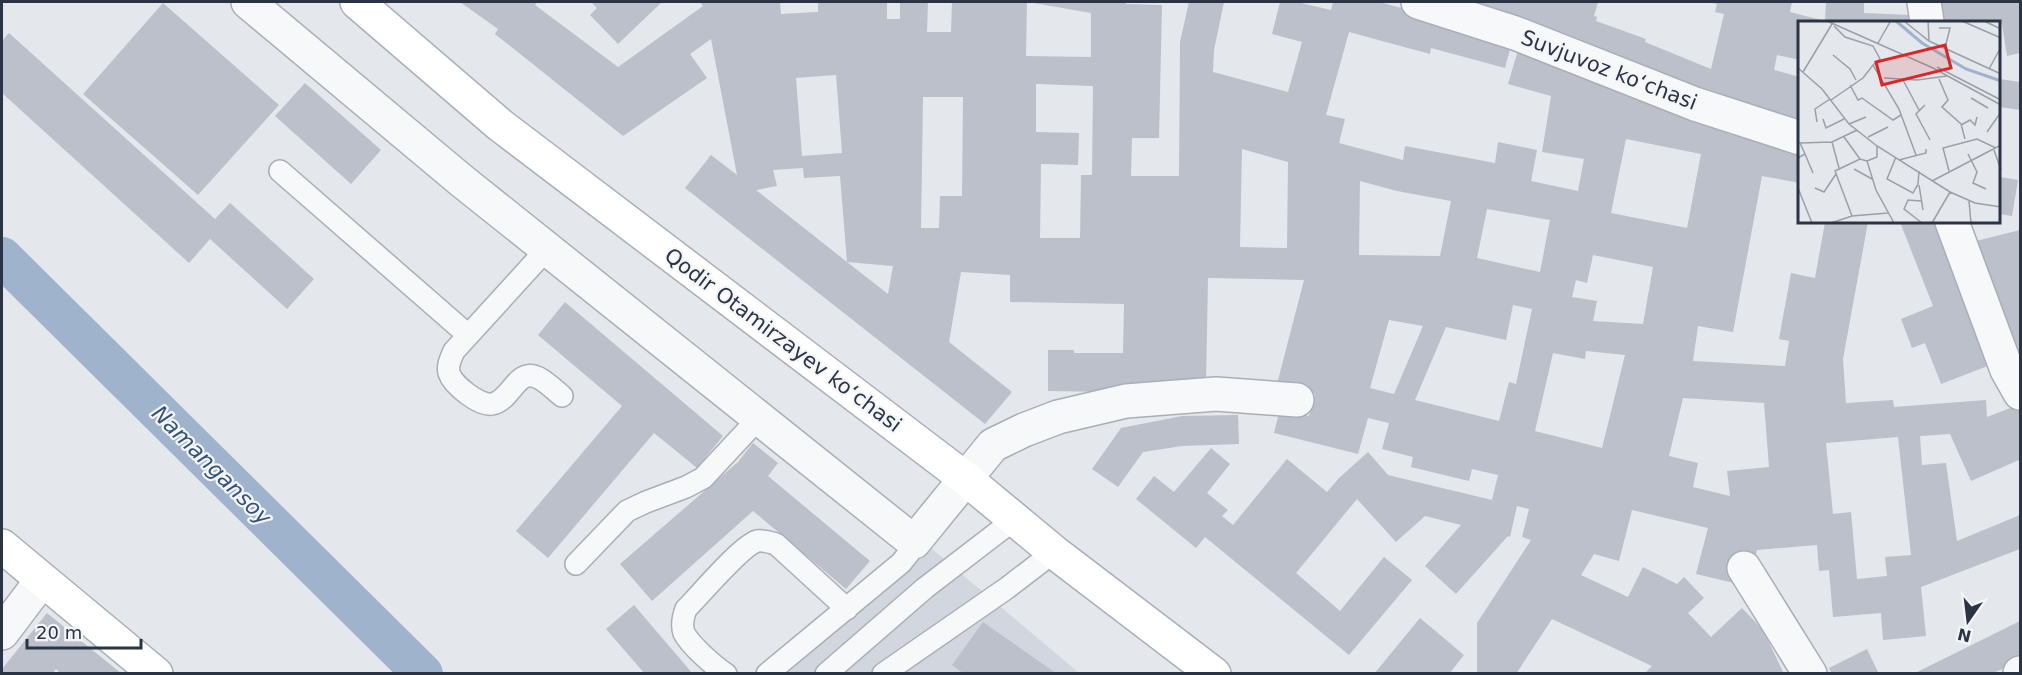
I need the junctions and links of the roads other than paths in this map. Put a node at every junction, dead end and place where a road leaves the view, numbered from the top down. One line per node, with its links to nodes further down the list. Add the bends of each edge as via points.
1 (248, 2): 9 (street)
2 (357, 2): 15 (main road, Qodir Otamirzayev koʻchasi, via 500,125)
3 (1418, 2): 6 (street, Suvjuvoz koʻchasi, via 1515,33 1695,104)
4 (1924, 2): 5 (street)
5 (1927, 21)
6 (1798, 137)
7 (279, 171): 10 (lane)
8 (1953, 224): 11 (street, via 2007,370)
9 (547, 249): 10 (lane); 14 (street)
10 (468, 335): 12 (lane, via 454,351 449,372 453,381 478,401 493,404 503,399 527,376 536,376)
11 (2020, 393)
12 (562, 396)
13 (1297, 400): 15 (street, via 1216,394 1126,401 1058,417 993,445)
14 (759, 418): 17 (street); 20 (lane, via 703,478 627,511)
15 (966, 479): 16 (main road, Qodir Otamirzayev koʻchasi); 17 (street)
16 (1015, 519): 19 (main road, Qodir Otamirzayev koʻchasi); 28 (lane, via 925,588)
17 (914, 542): 23 (lane, via 901,563)
18 (2, 546): 22 (main road)
19 (1054, 552): 29 (lane); 30 (main road, Qodir Otamirzayev koʻchasi)
20 (576, 564)
21 (1744, 568): 31 (street)
22 (42, 580): 24 (street); 25 (main road)
23 (847, 609): 26 (lane, via 776,544 755,542 686,609 682,621 691,643); 27 (lane)
24 (2, 633)
25 (156, 674)
26 (726, 674)
27 (767, 674)
28 (826, 674)
29 (883, 674)
30 (1214, 674)
31 (1810, 674)

